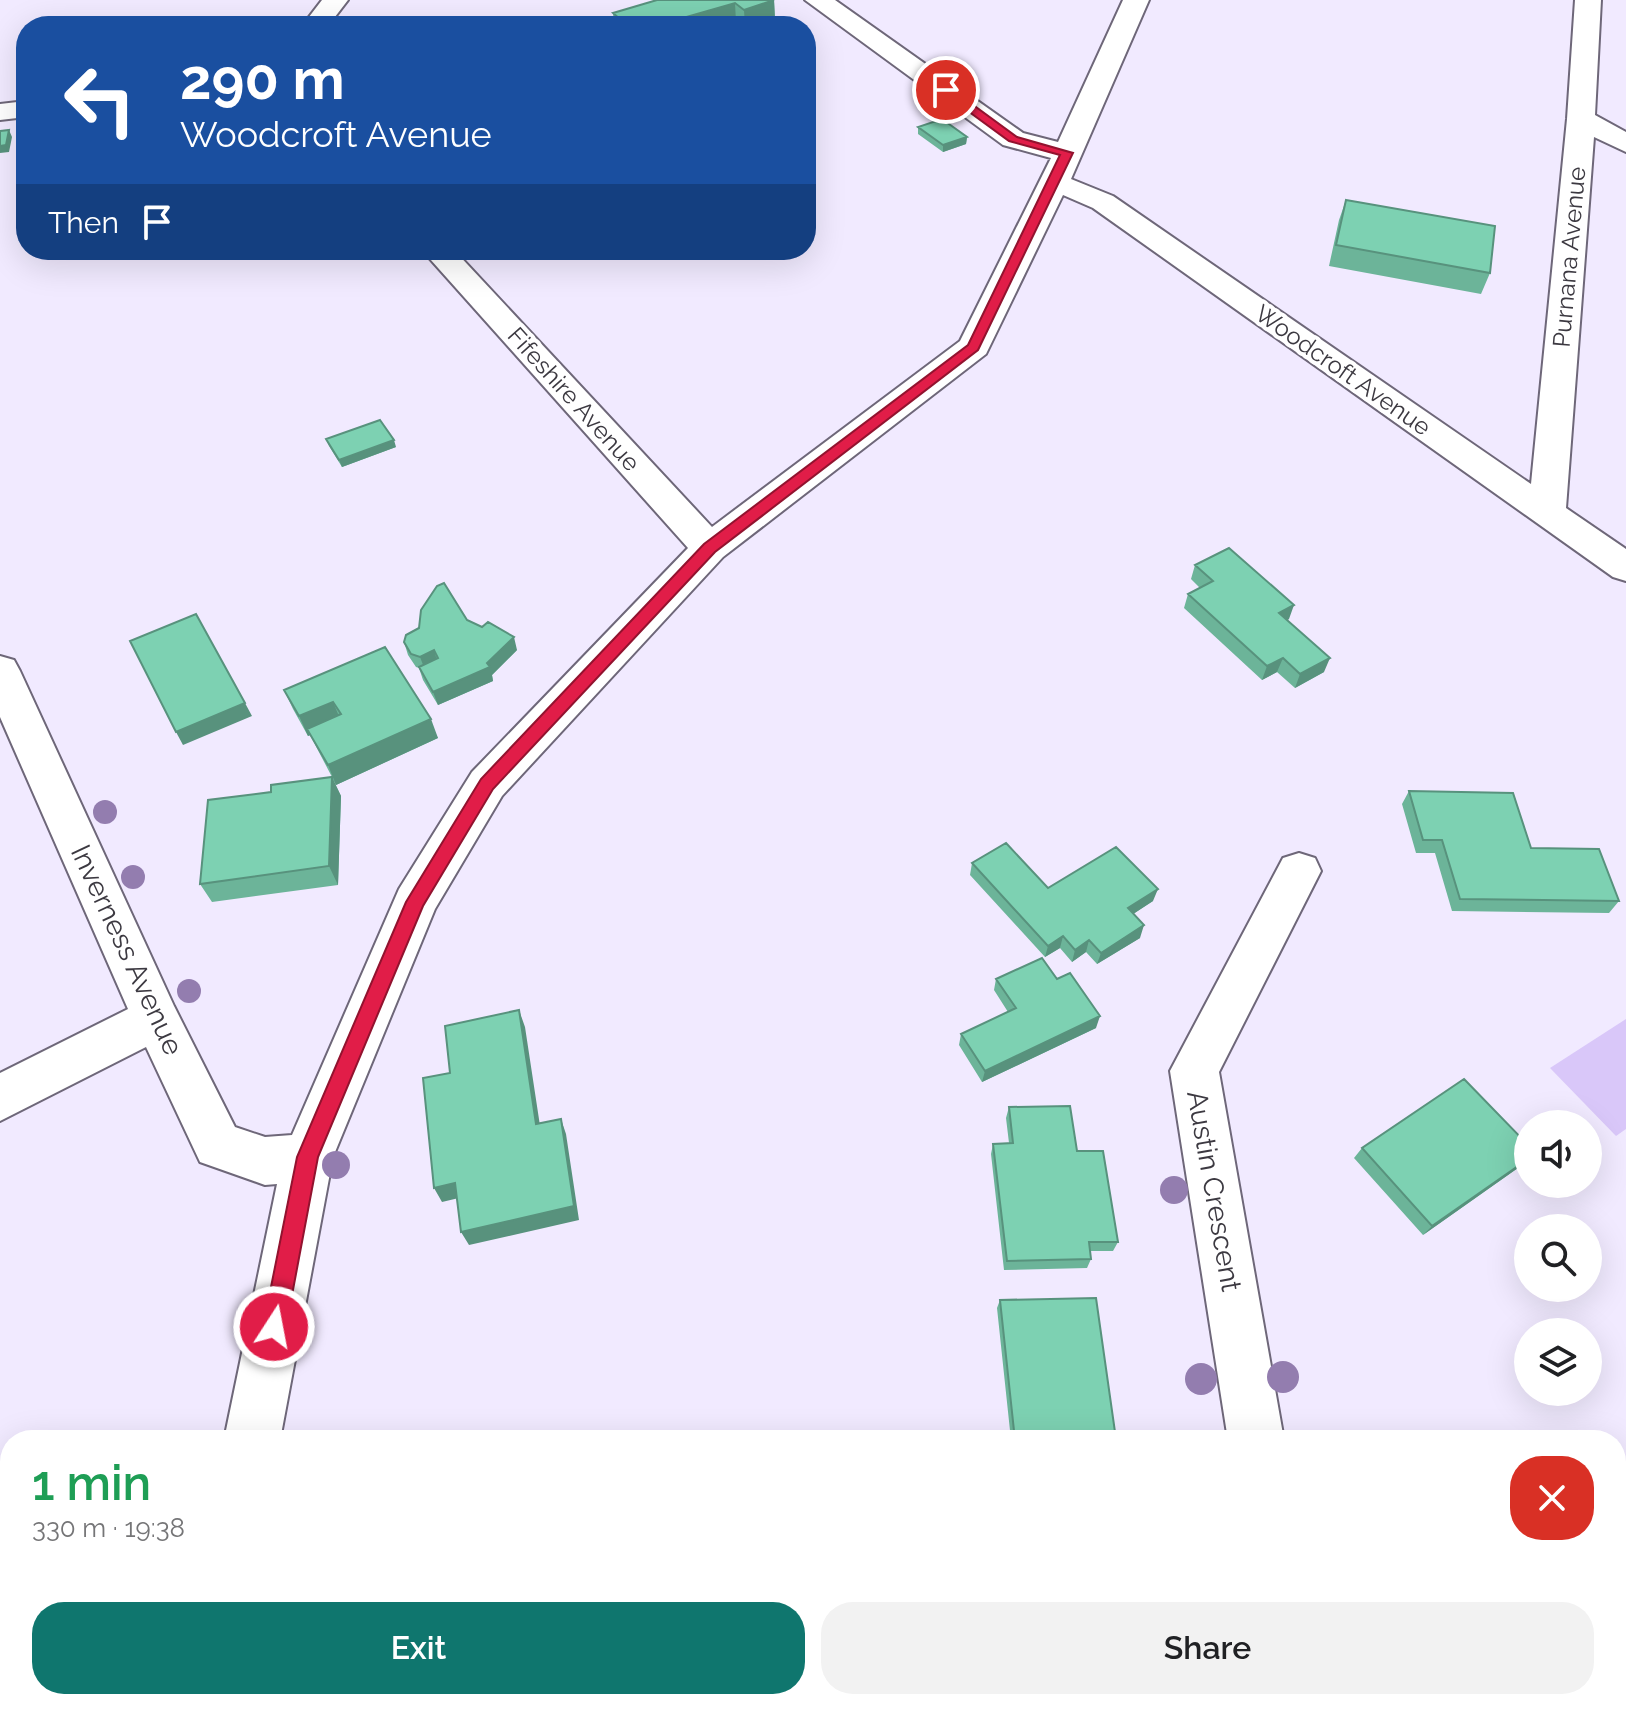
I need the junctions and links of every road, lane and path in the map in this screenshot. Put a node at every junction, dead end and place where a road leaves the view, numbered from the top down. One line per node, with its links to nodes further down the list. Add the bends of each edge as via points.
1 (335, 0): 5 (street)
2 (818, 0): 8 (street, Woodcroft Avenue)
3 (1136, 0): 8 (street)
4 (1588, 0): 6 (street, Purnana Avenue)
5 (323, 16)
6 (1581, 119): 7 (street); 10 (street, Purnana Avenue)
7 (1626, 143)
8 (1060, 169): 10 (street, Woodcroft Avenue, via 1073,188 1103,202); 11 (street, via 974,347)
9 (446, 260): 11 (street, Fifeshire Avenue)
10 (1548, 513): 12 (street, Woodcroft Avenue)
11 (710, 548): 17 (street, via 487,784 415,902)
12 (1626, 568)
13 (0, 671): 15 (street, Inverness Avenue)
14 (1299, 871): 19 (street, Austin Crescent, via 1194,1071)
15 (156, 1018): 16 (street); 17 (street, Inverness Avenue, via 218,1145 265,1161)
16 (0, 1098)
17 (308, 1157): 18 (street)
18 (254, 1430)
19 (1254, 1430)

